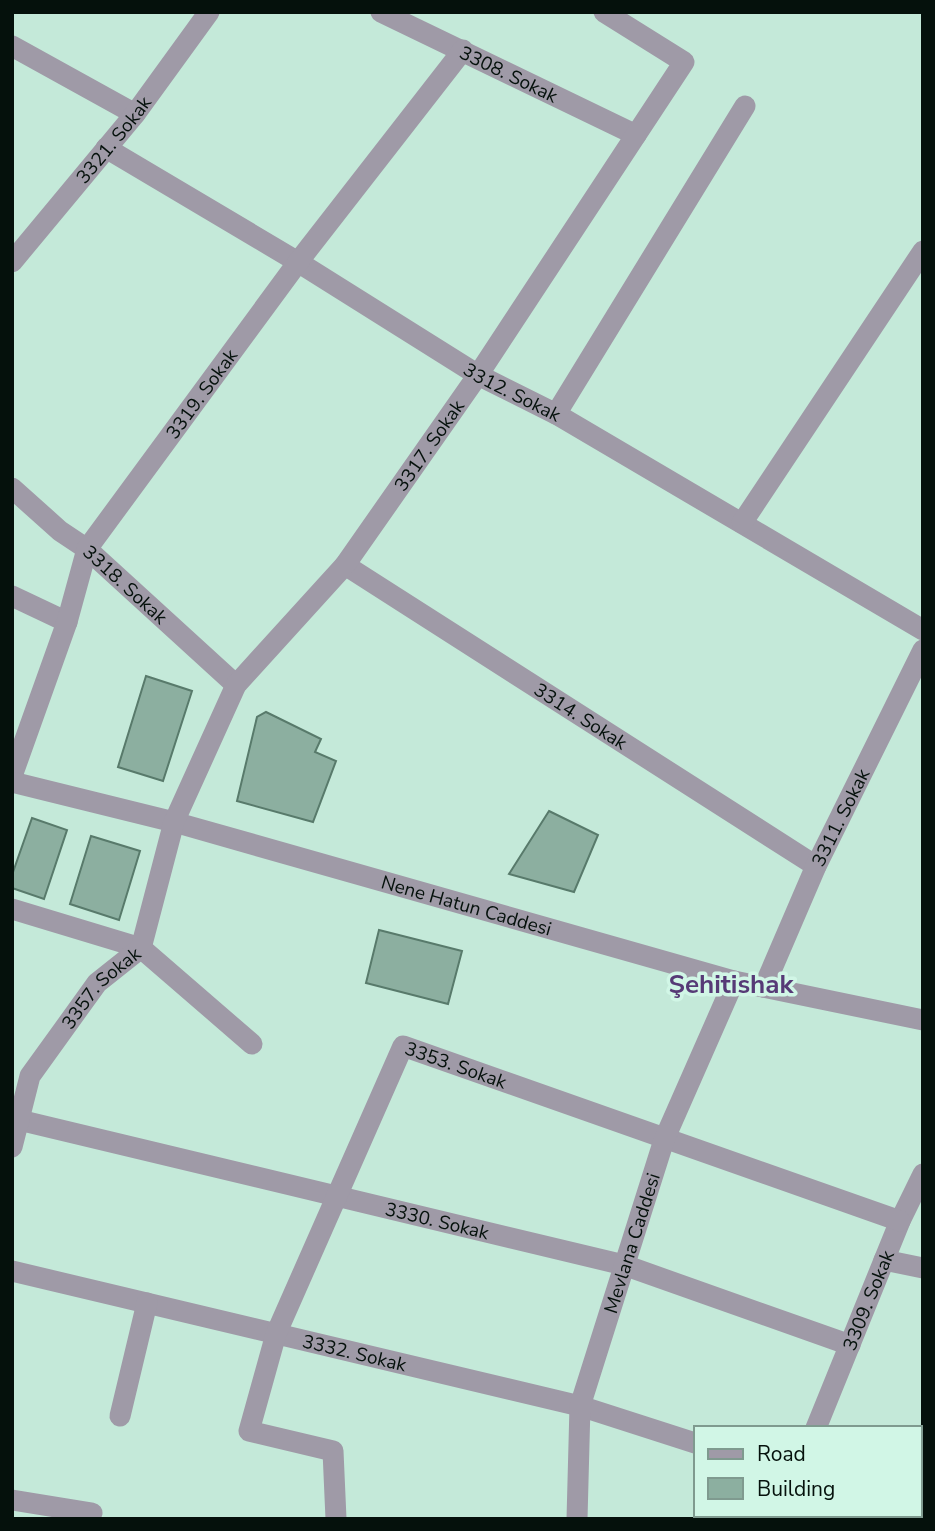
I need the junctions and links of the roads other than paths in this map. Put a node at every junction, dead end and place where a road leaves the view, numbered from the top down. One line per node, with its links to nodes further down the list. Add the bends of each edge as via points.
1 (209, 12): 7 (street, 3321. Sokak)
2 (382, 12): 5 (street, 3308. Sokak)
3 (604, 12): 8 (street, 3317. Sokak, via 684,62)
4 (12, 46): 7 (street)
5 (463, 50): 8 (street, 3308. Sokak); 12 (street, 3319. Sokak)
6 (745, 106): 14 (street)
7 (135, 114): 9 (street, 3321. Sokak)
8 (636, 135): 13 (street, 3317. Sokak)
9 (106, 148): 11 (street, 3321. Sokak); 12 (street, 3312. Sokak)
10 (923, 251): 16 (street)
11 (12, 262)
12 (298, 262): 13 (street, 3312. Sokak); 17 (street, 3319. Sokak)
13 (478, 375): 14 (street, 3312. Sokak); 18 (street, 3317. Sokak)
14 (556, 414): 16 (street, 3312. Sokak)
15 (12, 488): 17 (street, 3318. Sokak)
16 (742, 523): 21 (street, 3312. Sokak)
17 (87, 549): 20 (street, 3319. Sokak); 23 (street, 3318. Sokak)
18 (345, 565): 23 (street, 3317. Sokak); 27 (street, 3314. Sokak)
19 (12, 596): 20 (street)
20 (67, 622): 24 (street, 3319. Sokak)
21 (923, 630)
22 (923, 650): 27 (street, 3311. Sokak)
23 (236, 685): 26 (street, 3317. Sokak)
24 (12, 776)
25 (12, 782): 26 (street, Nene Hatun Caddesi)
26 (174, 822): 29 (street, 3357. Sokak); 30 (street, Nene Hatun Caddesi)
27 (816, 866): 31 (street, 3311. Sokak)
28 (12, 909): 29 (street)
29 (141, 948): 33 (street); 34 (street, 3357. Sokak, via 97,983)
30 (734, 981): 31 (street, Nene Hatun Caddesi); 36 (street, Mevlana Caddesi)
31 (764, 987): 32 (street, Nene Hatun Caddesi)
32 (923, 1020)
33 (253, 1044)
34 (21, 1071): 35 (street, 3357. Sokak)
35 (19, 1120): 37 (street, 3357. Sokak); 39 (street, 3330. Sokak)
36 (664, 1140): 39 (street, 3353. Sokak, via 403,1046); 40 (street, 3353. Sokak); 42 (street, Mevlana Caddesi)
37 (12, 1147)
38 (923, 1174): 40 (street, 3309. Sokak)
39 (338, 1196): 42 (street, 3330. Sokak); 46 (street, 3353. Sokak)
40 (900, 1222): 41 (street, 3309. Sokak)
41 (884, 1260): 43 (street); 47 (street, 3309. Sokak)
42 (624, 1265): 47 (street, 3330. Sokak); 48 (street, Mevlana Caddesi)
43 (923, 1268)
44 (12, 1271): 45 (street, 3332. Sokak)
45 (147, 1303): 46 (street, 3332. Sokak); 49 (street)
46 (276, 1334): 48 (street, 3332. Sokak); 54 (street, 3353. Sokak, via 248,1431 333,1451)
47 (850, 1345): 50 (street, 3309. Sokak)
48 (580, 1406): 51 (street, 3332. Sokak); 55 (street, Mevlana Caddesi)
49 (120, 1416)
50 (817, 1426)
51 (694, 1443)
52 (12, 1500): 53 (street)
53 (92, 1513)
54 (336, 1519)
55 (577, 1519)

